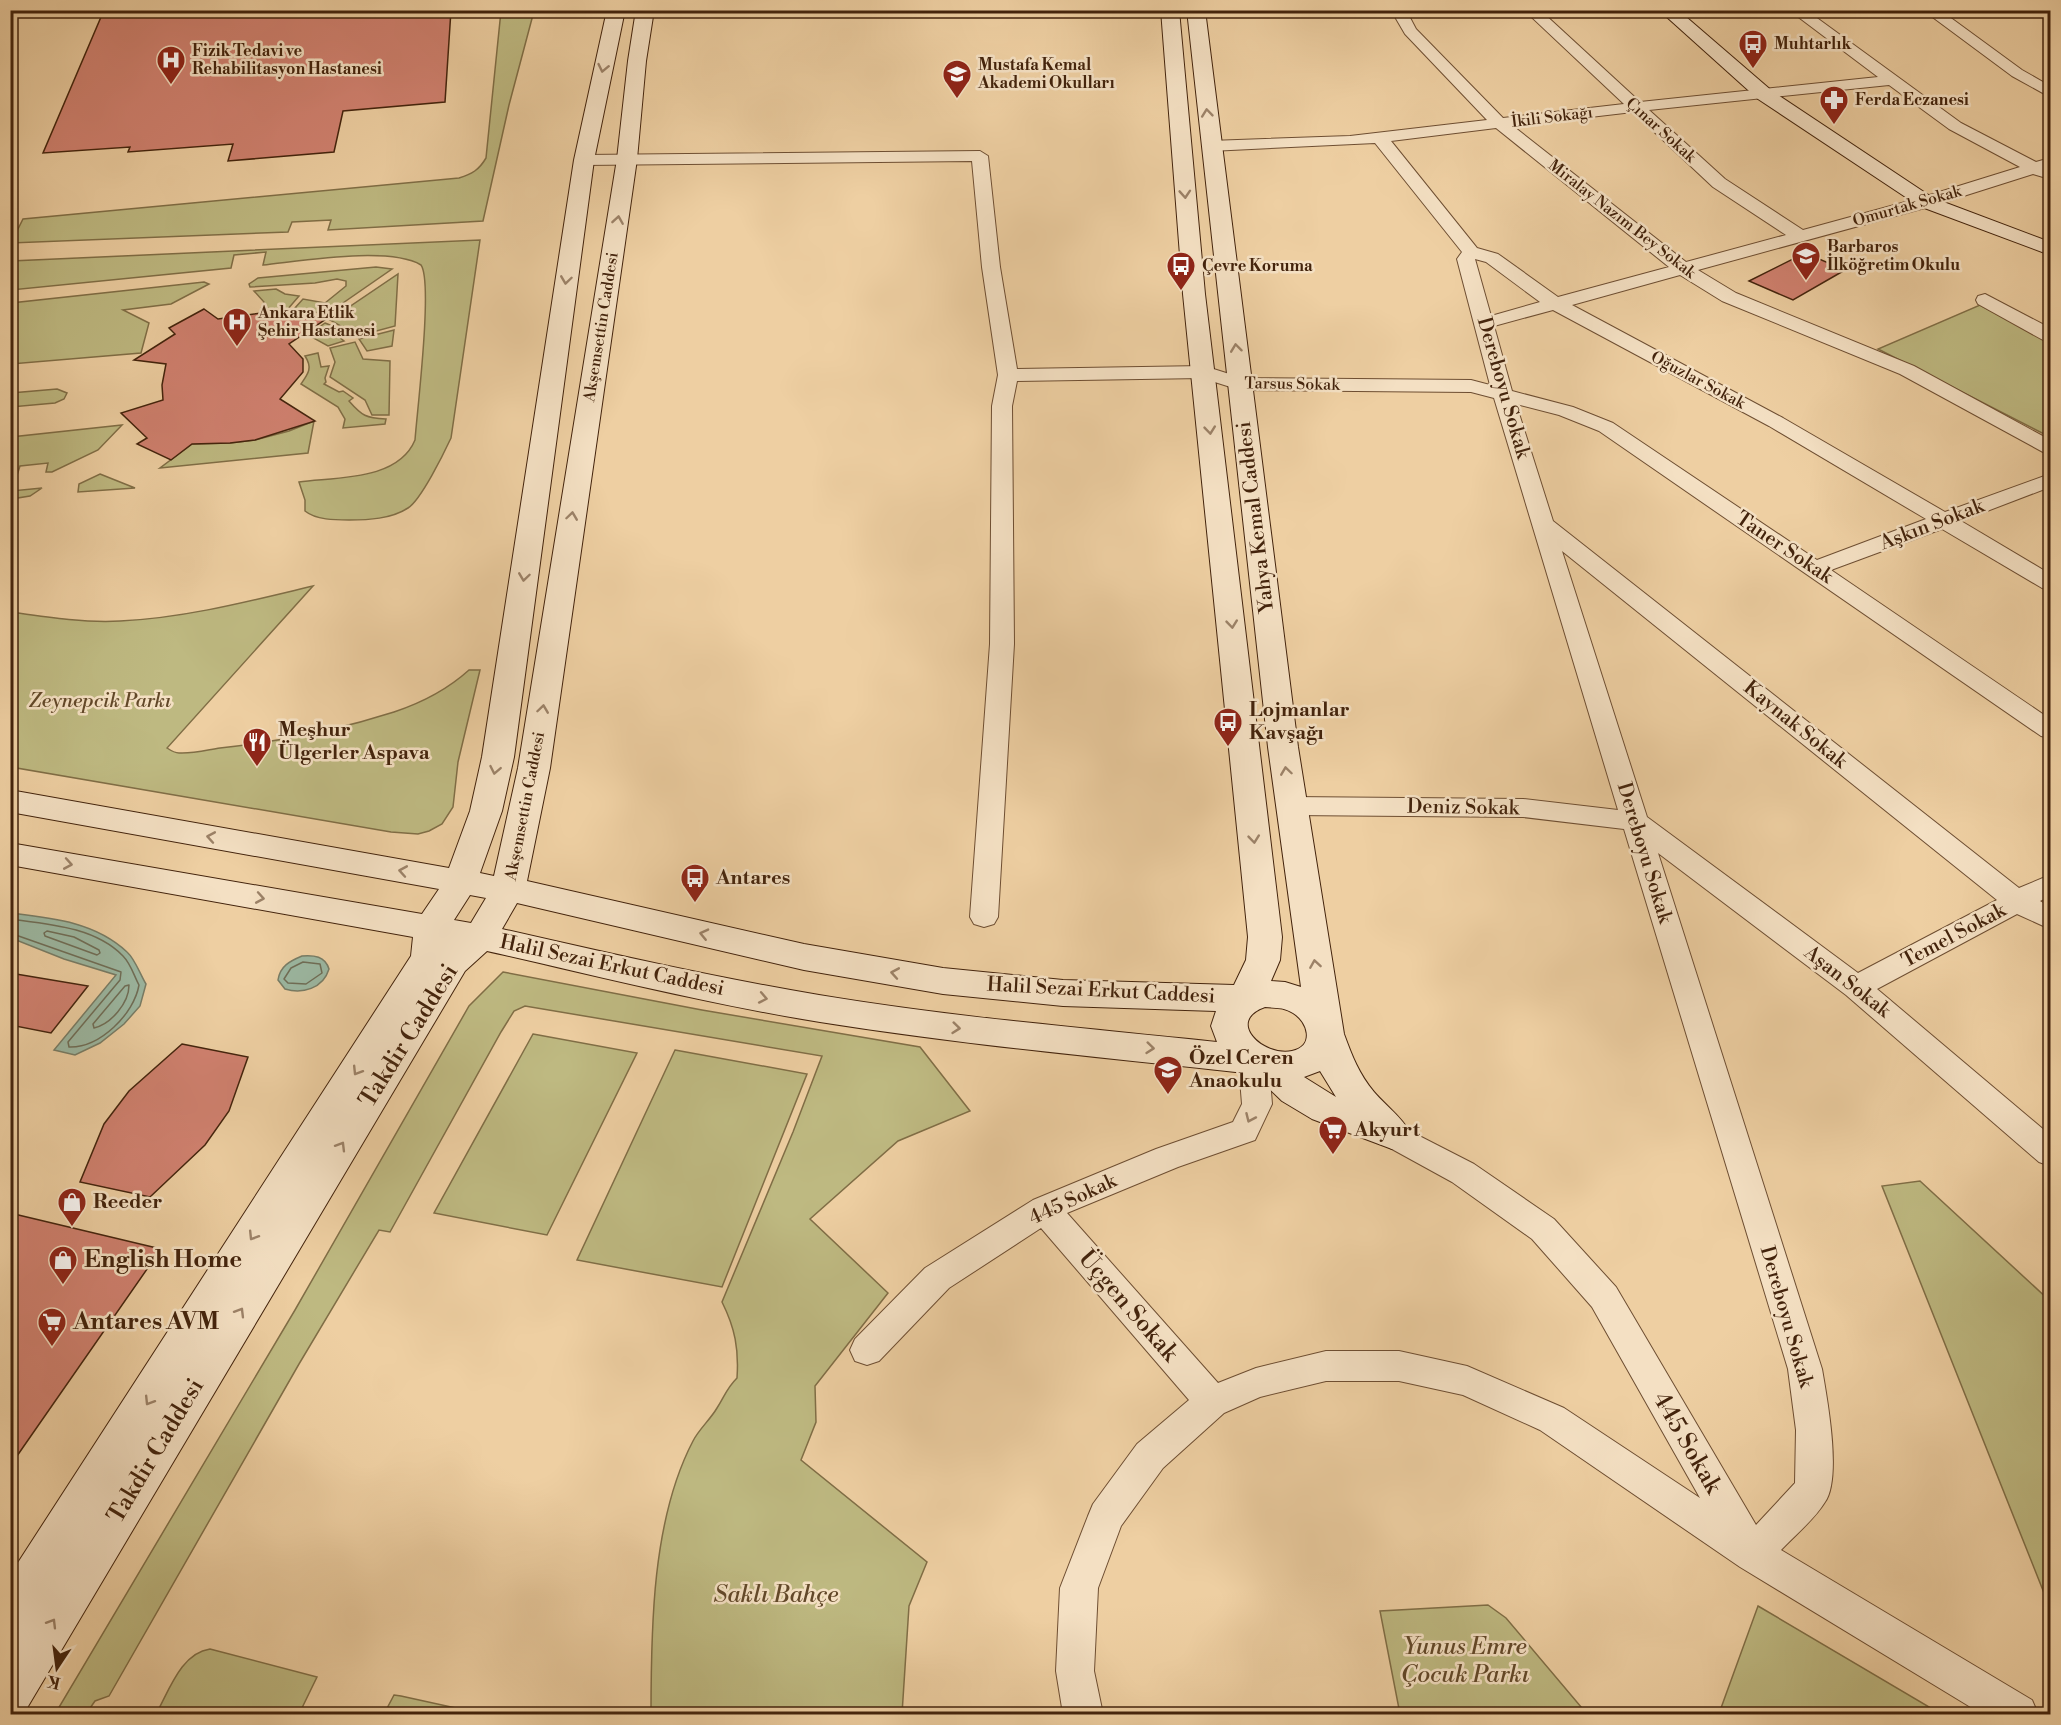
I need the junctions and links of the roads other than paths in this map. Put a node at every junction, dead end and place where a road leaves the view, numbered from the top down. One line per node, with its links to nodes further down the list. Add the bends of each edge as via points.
1 (616, 10): 18 (main road, Akşemsettin Caddesi, one-way to 18)
2 (645, 10): 17 (main road, Akşemsettin Caddesi)
3 (1170, 10): 29 (main road, Yahya Kemal Caddesi, one-way to 29)
4 (1196, 10): 16 (main road, Yahya Kemal Caddesi, one-way to 4)
5 (1398, 10): 14 (street, Miralay Nazım Bey Sokak, via 1410,31)
6 (1531, 10): 13 (street, Çınar Sokak)
7 (1667, 10): 12 (main road)
8 (1796, 10): 10 (street)
9 (1929, 10): 11 (street)
10 (1893, 80): 12 (street, İkili Sokağı); 19 (street, via 1955,126)
11 (2050, 92)
12 (1765, 95): 13 (street, İkili Sokağı); 20 (main road)
13 (1636, 107): 14 (street, İkili Sokağı); 21 (street, Çınar Sokak, via 1719,183)
14 (1499, 123): 15 (street, İkili Sokağı); 24 (street, Miralay Nazım Bey Sokak)
15 (1380, 138): 16 (street, İkili Sokağı); 23 (street)
16 (1210, 146): 31 (main road, Yahya Kemal Caddesi, one-way to 16)
17 (627, 159): 18 (street); 30 (street, via 980,156 991,267); 46 (main road, Akşemsettin Caddesi, one-way to 17, via 534,768)
18 (584, 160): 44 (main road, Akşemsettin Caddesi, one-way to 44, via 505,713 486,811)
19 (2045, 169): 20 (street, Omurtak Sokak)
20 (1926, 202): 21 (street, Omurtak Sokak); 22 (main road)
21 (1800, 236): 24 (street, Omurtak Sokak)
22 (2050, 249)
23 (1471, 252): 26 (street, Oğuzlar Sokak, via 1492,258); 27 (street, Dereboyu Sokak, via 1466,259)
24 (1683, 270): 26 (street, Omurtak Sokak); 33 (street, Miralay Nazım Bey Sokak, via 1729,297 1907,370)
25 (1985, 300): 28 (street)
26 (1554, 303): 27 (street, Omurtak Sokak); 35 (street, Oğuzlar Sokak, via 1776,422)
27 (1485, 323): 32 (street, Dereboyu Sokak)
28 (2050, 336)
29 (1204, 372): 30 (street, Tarsus Sokak); 31 (street, Tarsus Sokak); 53 (main road, Yahya Kemal Caddesi, one-way to 53, via 1265,937 1263,960)
30 (1008, 375): 48 (street, via 1002,406 1002,644)
31 (1240, 384): 32 (street, Tarsus Sokak, via 1471,386); 41 (main road, Yahya Kemal Caddesi, one-way to 31)
32 (1503, 396): 36 (street, Dereboyu Sokak); 37 (street, Taner Sokak, via 1566,411 1606,427)
33 (2050, 448)
34 (2050, 480): 35 (street, Aşkın Sokak)
35 (1944, 520): 37 (street, Aşkın Sokak); 38 (street, Oğuzlar Sokak)
36 (1544, 525): 42 (street, Dereboyu Sokak); 47 (street, Kaynak Sokak)
37 (1814, 569): 39 (street, Taner Sokak)
38 (2050, 583)
39 (2050, 730)
40 (10, 801): 44 (main road, one-way to 40)
41 (1291, 806): 42 (street, Deniz Sokak, via 1523,808); 54 (main road, Yahya Kemal Caddesi, one-way to 41)
42 (1634, 821): 52 (street, Aşan Sokak); 61 (street, Dereboyu Sokak, via 1805,1369 1814,1430 1813,1490)
43 (10, 854): 50 (main road, one-way to 50)
44 (460, 883): 46 (main road, Akşemsettin Caddesi); 50 (main road)
45 (2050, 884): 47 (street, Temel Sokak)
46 (508, 890): 51 (main road, Halil Sezai Erkut Caddesi); 53 (main road, Halil Sezai Erkut Caddesi, one-way to 46, via 1063,993 943,981 804,957)
47 (2018, 902): 49 (street, Kaynak Sokak); 52 (street, Temel Sokak)
48 (984, 916)
49 (2050, 919)
50 (431, 928): 51 (main road, Takdir Caddesi); 62 (main road, Takdir Caddesi, one-way to 62, via 428,957)
51 (480, 937): 55 (main road, Halil Sezai Erkut Caddesi, one-way to 55, via 818,1008); 63 (main road, Takdir Caddesi, one-way to 51, via 453,962)
52 (1856, 987): 57 (street, Aşan Sokak)
53 (1246, 999): 54 (main road, Halil Sezai Erkut Caddesi, via 1260,993 1291,995 1317,1011); 55 (main road, Halil Sezai Erkut Caddesi, via 1229,1017 1228,1029 1241,1052)
54 (1325, 1028): 55 (main road, Halil Sezai Erkut Caddesi, via 1323,1046 1315,1056 1286,1066); 56 (main road, 445 Sokak, via 1339,1073 1361,1103)
55 (1262, 1063): 56 (main road, 445 Sokak, via 1289,1088 1332,1112); 58 (street, 445 Sokak, one-way to 58, via 1255,1078 1257,1104 1244,1131)
56 (1392, 1134): 61 (street, 445 Sokak, via 1464,1173 1543,1229 1604,1297)
57 (2050, 1154)
58 (1044, 1209): 59 (street, 445 Sokak, via 937,1278); 60 (street, Üçgen Sokak)
59 (867, 1350)
60 (1212, 1402): 61 (street, via 1256,1383 1326,1366 1399,1366 1467,1381 1552,1419); 64 (street, via 1150,1456 1106,1516 1079,1588 1075,1671)
61 (1753, 1554): 65 (street, 445 Sokak)
62 (10, 1617)
63 (10, 1690)
64 (1083, 1714)
65 (2018, 1714)

